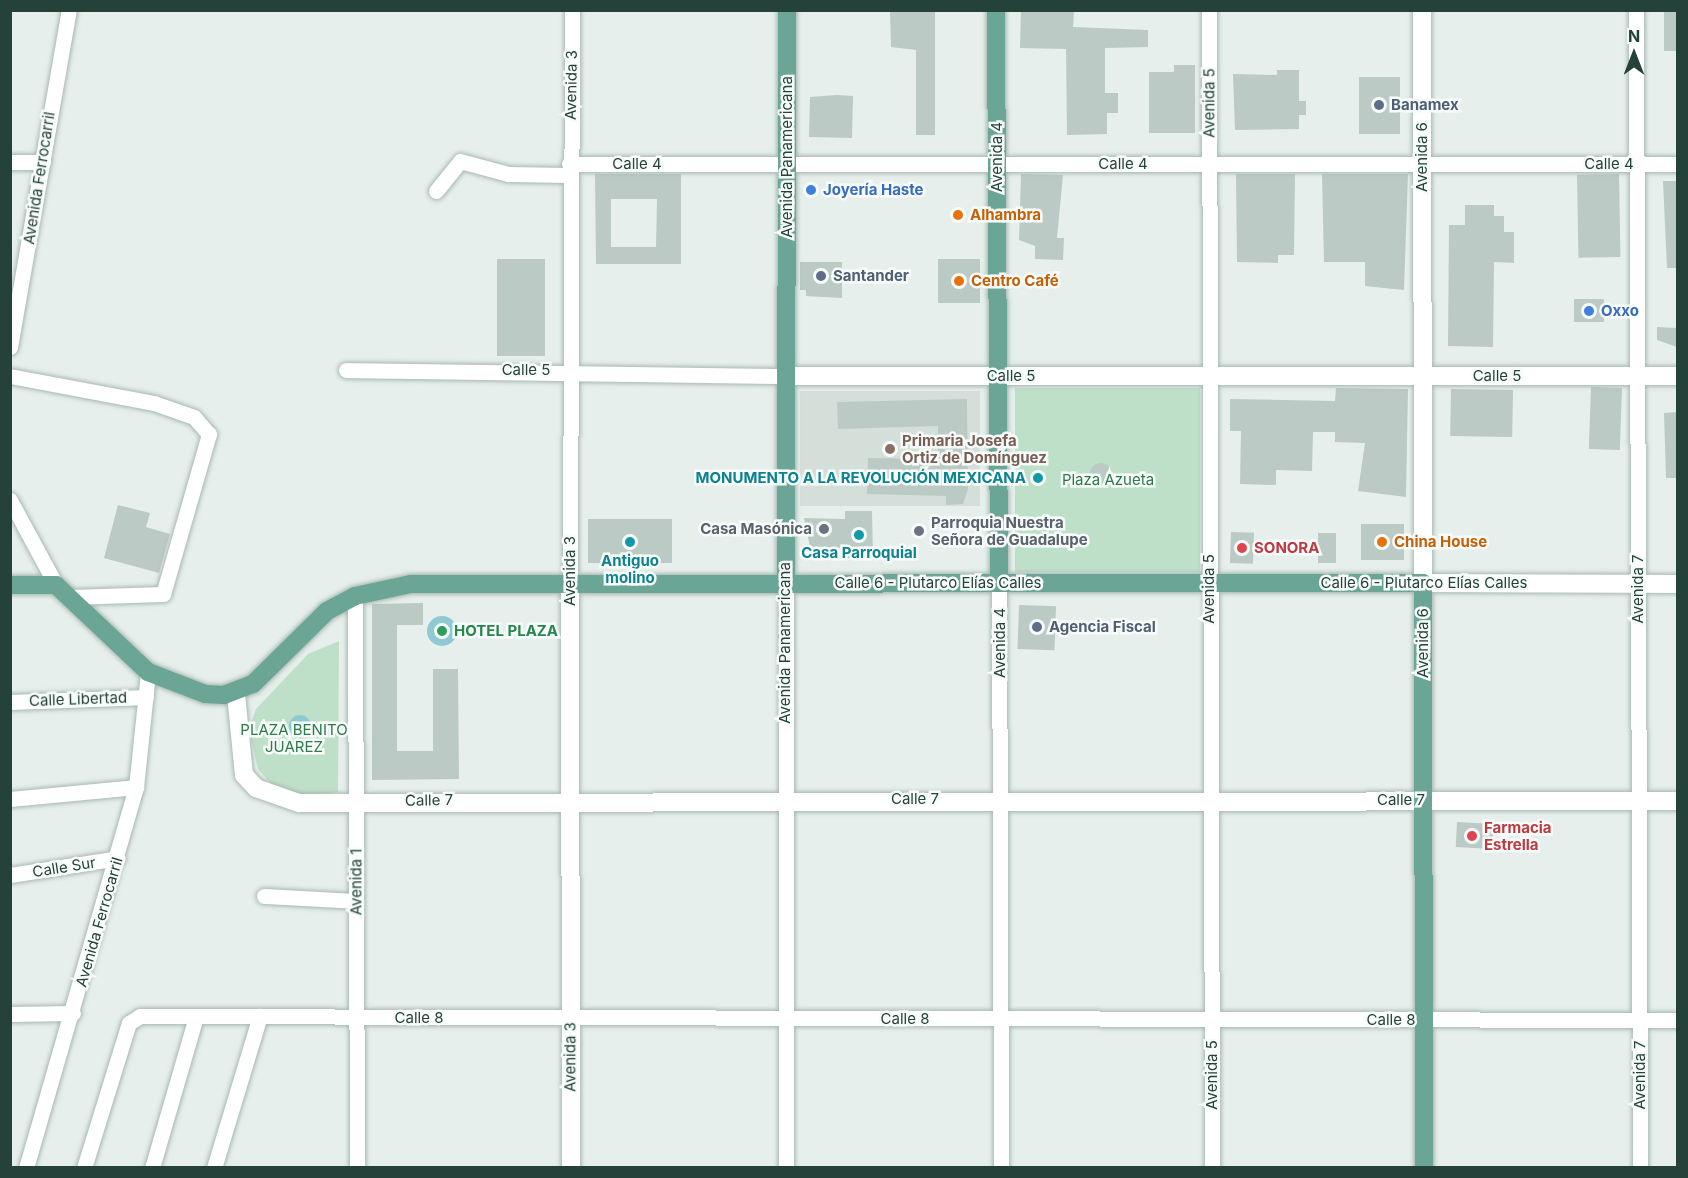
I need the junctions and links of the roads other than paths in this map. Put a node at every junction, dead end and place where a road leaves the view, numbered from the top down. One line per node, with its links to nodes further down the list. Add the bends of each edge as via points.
1 (69, 10): 9 (street, Avenida Ferrocarril)
2 (572, 10): 16 (street, Avenida 3)
3 (788, 10): 10 (main road, Avenida Panamericana)
4 (996, 10): 11 (main road, Avenida 4)
5 (1209, 10): 12 (street, Avenida 5)
6 (1422, 10): 13 (street, Avenida 6)
7 (1636, 10): 14 (street, Avenida 7)
8 (10, 162): 9 (street)
9 (44, 162): 18 (street, Avenida Ferrocarril)
10 (787, 164): 11 (street, Calle 4); 16 (street, Calle 4); 23 (main road, Avenida Panamericana)
11 (997, 164): 12 (street, Calle 4); 24 (main road, Avenida 4)
12 (1210, 164): 13 (street, Calle 4); 25 (street, Avenida 5)
13 (1422, 164): 14 (street, Calle 4); 26 (street, Avenida 6)
14 (1636, 164): 15 (street, Calle 4); 27 (street, Avenida 7)
15 (1677, 164)
16 (569, 169): 17 (street, Calle 4, via 508,174 460,161); 21 (street, Avenida 3)
17 (436, 192)
18 (17, 271): 19 (street, Avenida Ferrocarril)
19 (10, 347)
20 (346, 370): 21 (street, Calle 5)
21 (570, 370): 23 (street, Calle 5); 33 (street, Avenida 3)
22 (10, 376): 38 (street, via 154,403 194,417 209,434 163,594)
23 (787, 376): 24 (street, Calle 5); 34 (main road, Avenida Panamericana)
24 (998, 376): 25 (street, Calle 5); 30 (main road, Avenida 4)
25 (1210, 376): 26 (street, Calle 5); 31 (street, Avenida 5)
26 (1423, 376): 27 (street, Calle 5); 32 (street, Avenida 6)
27 (1637, 376): 28 (street, Calle 5); 35 (street, Avenida 7)
28 (1677, 376)
29 (10, 500): 38 (street)
30 (999, 583): 31 (main road, Calle 6 - Plutarco Elías Calles); 34 (main road, Calle 6 - Plutarco Elías Calles); 48 (street, Avenida 4)
31 (1209, 583): 32 (main road, Calle 6 - Plutarco Elías Calles); 49 (street, Avenida 5)
32 (1423, 583): 35 (street, Calle 6 - Plutarco Elías Calles); 50 (main road, Avenida 6)
33 (570, 584): 34 (main road, Calle 6 - Plutarco Elías Calles); 39 (main road, Calle 6 - Plutarco Elías Calles, via 411,584); 46 (street, Avenida 3)
34 (786, 584): 47 (street, Avenida Panamericana)
35 (1638, 584): 36 (street, Calle 6 - Plutarco Elías Calles); 52 (street, Avenida 7)
36 (1677, 584)
37 (10, 585): 38 (main road)
38 (63, 591): 40 (main road)
39 (355, 596): 41 (main road, Calle 6 - Plutarco Elías Calles, via 327,611 253,684); 51 (street, Avenida 1)
40 (148, 672): 41 (main road, via 205,694); 42 (street, Avenida Ferrocarril)
41 (236, 694): 51 (street, Calle 7, via 238,755 256,788 299,802)
42 (146, 697): 43 (street, Calle Libertad); 44 (street, Avenida Ferrocarril)
43 (10, 702)
44 (136, 787): 45 (street); 54 (street, Avenida Ferrocarril)
45 (10, 799)
46 (567, 799): 47 (street, Calle 7); 51 (street, Calle 7); 63 (street, Avenida 3)
47 (784, 799): 48 (street, Calle 7); 64 (street, Avenida Panamericana)
48 (1001, 799): 49 (street, Calle 7); 65 (street, Avenida 4)
49 (1210, 799): 50 (street, Calle 7); 66 (street, Avenida 5)
50 (1424, 800): 52 (street, Calle 7); 67 (main road, Avenida 6)
51 (356, 801): 57 (street, Avenida 1)
52 (1639, 801): 53 (street, Calle 7); 68 (street, Avenida 7)
53 (1677, 801)
54 (118, 858): 55 (street, Calle Sur); 58 (street, Avenida Ferrocarril)
55 (10, 875)
56 (264, 896): 57 (street)
57 (356, 901): 62 (street, Avenida 1)
58 (73, 1013): 59 (street); 70 (street, Avenida Ferrocarril)
59 (10, 1014)
60 (260, 1016): 61 (street, Calle 8); 62 (street, Calle 8); 73 (street)
61 (196, 1017): 71 (street, Calle 8, via 133,1018); 72 (street)
62 (357, 1017): 63 (street, Calle 8); 74 (street, Avenida 1)
63 (570, 1018): 64 (street, Calle 8); 75 (street, Avenida 3)
64 (786, 1019): 65 (street, Calle 8); 76 (street, Avenida Panamericana)
65 (1000, 1020): 66 (street, Calle 8); 77 (street, Avenida 4)
66 (1212, 1020): 67 (street, Calle 8); 78 (street, Avenida 5)
67 (1424, 1020): 68 (street, Calle 8); 79 (main road, Avenida 6)
68 (1639, 1020): 69 (street, Calle 8); 80 (street, Avenida 7)
69 (1677, 1020)
70 (26, 1167)
71 (84, 1167)
72 (152, 1167)
73 (214, 1167)
74 (357, 1167)
75 (571, 1167)
76 (786, 1167)
77 (1001, 1167)
78 (1212, 1167)
79 (1424, 1167)
80 (1640, 1167)

